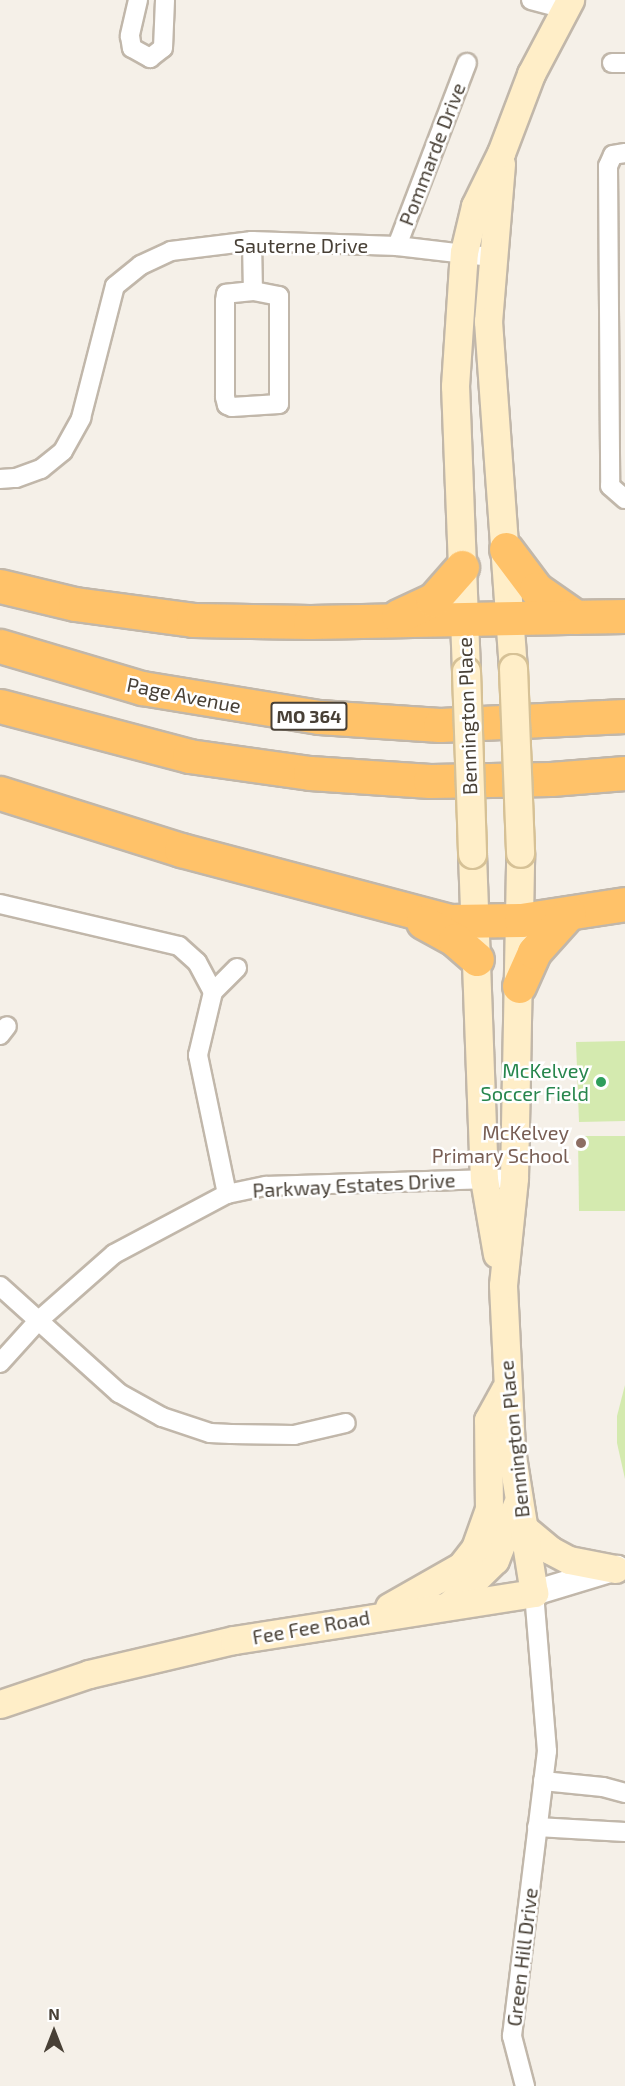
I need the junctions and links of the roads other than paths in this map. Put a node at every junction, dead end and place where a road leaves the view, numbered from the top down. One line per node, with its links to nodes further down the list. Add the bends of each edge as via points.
1 (138, 0): 2 (street, via 130,36 132,48 150,58 163,48)
2 (166, 0)
3 (531, 0): 4 (street)
4 (567, 5): 6 (main road, Bennington Place, via 531,74)
5 (467, 63): 9 (street, Pommarde Drive)
6 (501, 153): 10 (main road, Bennington Place, via 475,206); 11 (main road, Bennington Place)
7 (625, 153): 14 (street, via 609,161 610,486)
8 (252, 241): 9 (street, Sauterne Drive); 12 (street); 13 (street, Sauterne Drive, via 171,251 141,265 115,286 81,418 63,452 42,469)
9 (398, 246): 10 (street, Sauterne Drive)
10 (464, 252): 11 (street, Sauterne Drive); 16 (main road, Bennington Place, via 455,386)
11 (491, 257): 15 (main road, Bennington Place, via 488,321)
12 (253, 291): 12 (street, via 279,296 279,404 232,407 225,397 226,294)
13 (0, 479)
14 (625, 499)
15 (506, 549): 19 (highway, via 536,589); 21 (main road, Bennington Place)
16 (462, 567): 20 (highway, via 433,600); 22 (main road, Bennington Place)
17 (0, 586): 20 (highway, via 75,603 193,620)
18 (625, 616): 19 (highway)
19 (576, 617): 21 (highway)
20 (391, 619): 22 (highway)
21 (511, 619): 22 (highway); 32 (main road, Bennington Place, bridge)
22 (463, 620): 33 (main road, Bennington Place, bridge)
23 (0, 646): 25 (highway, Page Avenue / MO 364, via 142,688 319,717 451,725)
24 (0, 706): 26 (highway, via 189,756 310,773 430,781)
25 (625, 716)
26 (625, 773)
27 (0, 793): 30 (highway, via 181,850)
28 (0, 904): 37 (street, via 179,946 197,963)
29 (625, 904): 31 (highway)
30 (401, 909): 33 (highway, via 449,921); 34 (highway, via 455,940)
31 (568, 914): 32 (highway); 36 (highway, via 534,952)
32 (520, 920): 33 (highway); 36 (main road, Bennington Place)
33 (476, 921): 34 (main road, Bennington Place)
34 (477, 959): 39 (main road, Bennington Place)
35 (237, 968): 37 (street)
36 (519, 986): 38 (main road, Bennington Place)
37 (213, 992): 40 (street, via 198,1055)
38 (514, 1178): 39 (street, Parkway Estates Drive); 41 (main road, Bennington Place)
39 (484, 1179): 40 (street, Parkway Estates Drive, via 266,1186); 41 (main road, Bennington Place)
40 (227, 1194): 43 (street, Parkway Estates Drive, via 114,1254)
41 (503, 1285): 45 (main road, Bennington Place)
42 (0, 1286): 43 (street)
43 (38, 1321): 44 (street, Parkway Estates Drive); 46 (street, via 118,1393 162,1417 210,1433 294,1435)
44 (0, 1363)
45 (505, 1389): 47 (main road, Bennington Place); 52 (main road, via 488,1420 489,1509 475,1548 461,1566)
46 (346, 1423)
47 (519, 1497): 48 (main road, Bennington Place); 51 (main road, via 495,1560)
48 (524, 1528): 49 (main road, via 569,1560); 50 (main road, Bennington Place)
49 (620, 1567): 50 (street, Fee Fee Road)
50 (534, 1593): 51 (main road, Fee Fee Road); 54 (street, Green Hill Drive, via 546,1704)
51 (449, 1605): 52 (main road, Fee Fee Road)
52 (372, 1616): 53 (main road, Fee Fee Road, via 218,1643 89,1674)
53 (0, 1704)
54 (543, 1781): 55 (street); 56 (street, Green Hill Drive)
55 (625, 1793)
56 (537, 1827): 57 (street); 58 (street, Green Hill Drive, via 512,2036)
57 (625, 1832)
58 (525, 2086)

